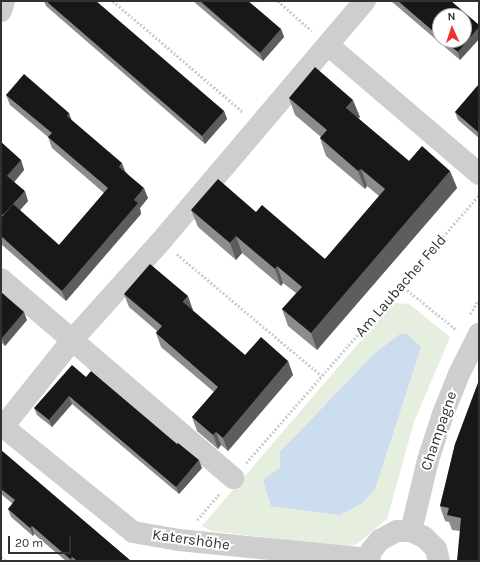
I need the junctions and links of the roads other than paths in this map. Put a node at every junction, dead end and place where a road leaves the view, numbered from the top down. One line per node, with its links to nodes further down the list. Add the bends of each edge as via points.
1 (4, 1): 3 (street)
2 (365, 1): 4 (street)
3 (1, 10)
4 (328, 45): 5 (street); 8 (street, via 162,240)
5 (479, 174)
6 (1, 279): 8 (street)
7 (476, 338): 11 (street, Champagne, via 442,414)
8 (73, 339): 9 (street); 10 (street)
9 (2, 427): 12 (street, Katershöhe, via 133,532 179,540)
10 (233, 478)
11 (411, 531): 12 (street, via 398,531 380,540 371,551); 13 (street, via 424,537 436,549)
12 (369, 560)
13 (439, 561)

